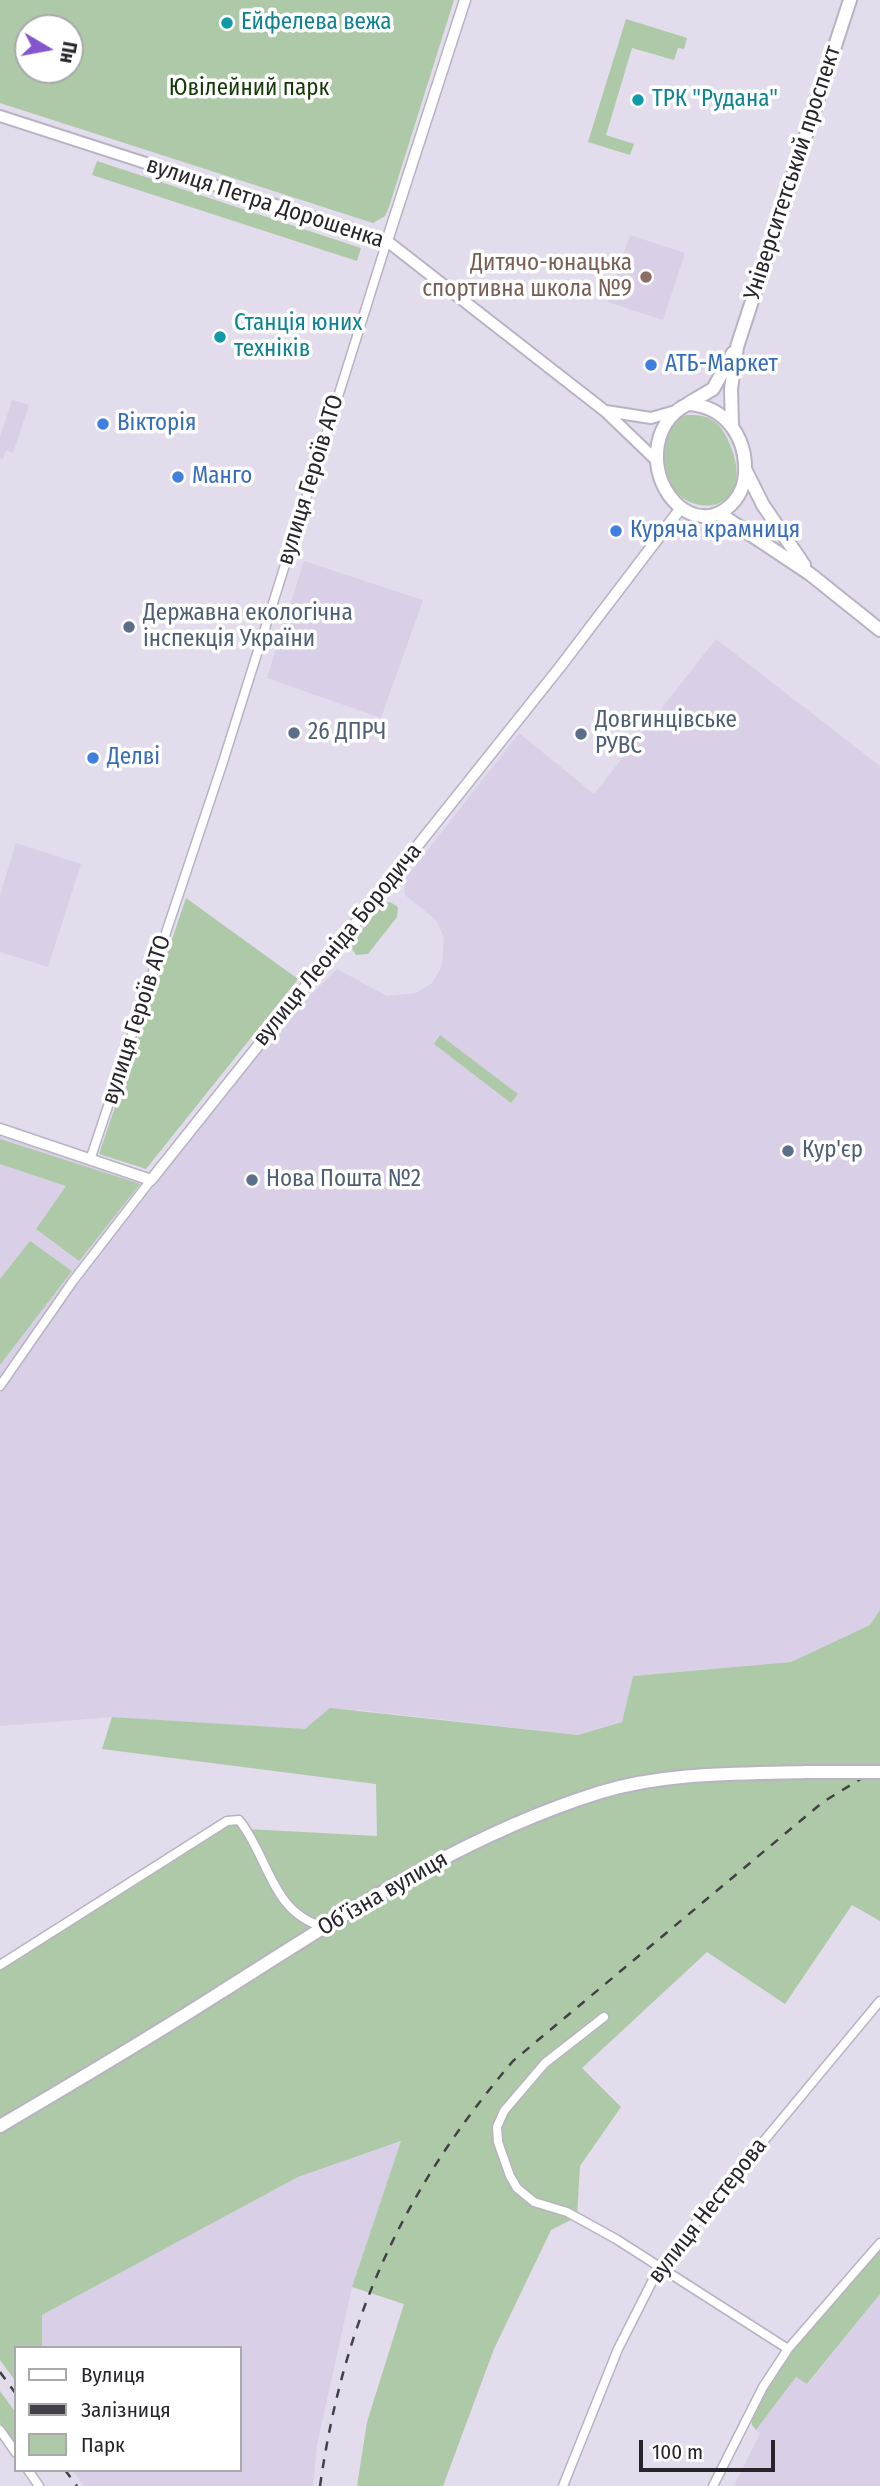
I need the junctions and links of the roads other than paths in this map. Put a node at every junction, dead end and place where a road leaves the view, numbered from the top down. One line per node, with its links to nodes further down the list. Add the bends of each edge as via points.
1 (465, 0): 4 (street, вулиця Героїв АТО)
2 (849, 0): 5 (main road, Університетський проспект)
3 (0, 116): 4 (main road, вулиця Петра Дорошенка)
4 (387, 241): 7 (main road, вулиця Петра Дорошенка); 17 (street, вулиця Героїв АТО, via 218,777)
5 (737, 347): 6 (main road, via 713,388); 9 (main road)
6 (688, 404): 8 (main road); 9 (main road, via 708,406)
7 (606, 411): 8 (main road, via 651,418); 10 (main road, вулиця Петра Дорошенка)
8 (672, 412): 10 (main road, via 660,433)
9 (732, 425): 11 (main road)
10 (657, 461): 12 (main road, via 669,493)
11 (746, 471): 13 (main road, via 740,495); 14 (main road, via 762,505)
12 (681, 508): 13 (main road); 18 (street, вулиця Леоніда Бородича)
13 (720, 514): 14 (main road)
14 (810, 574): 15 (main road)
15 (880, 630)
16 (0, 1129): 17 (street)
17 (90, 1160): 18 (street)
18 (151, 1180): 19 (street, вулиця Леоніда Бородича)
19 (0, 1386)
20 (880, 1772): 21 (main road, Обʼїзна вулиця, bridge, via 688,1776 602,1792 509,1826 406,1878)
21 (324, 1927): 22 (street, via 297,1916 283,1901 239,1820 227,1821); 25 (main road, Обʼїзна вулиця)
22 (0, 1965)
23 (880, 2001): 27 (street, вулиця Нестерова)
24 (604, 2017): 27 (street, via 545,2063 516,2093 498,2127 498,2142 510,2176 525,2196 577,2217)
25 (0, 2126)
26 (880, 2243): 28 (street)
27 (660, 2266): 28 (street); 31 (street, вулиця Нестерова, via 618,2349)
28 (789, 2349): 32 (street, via 763,2387)
29 (0, 2430): 30 (street)
30 (14, 2450)
31 (563, 2486)
32 (713, 2486)

